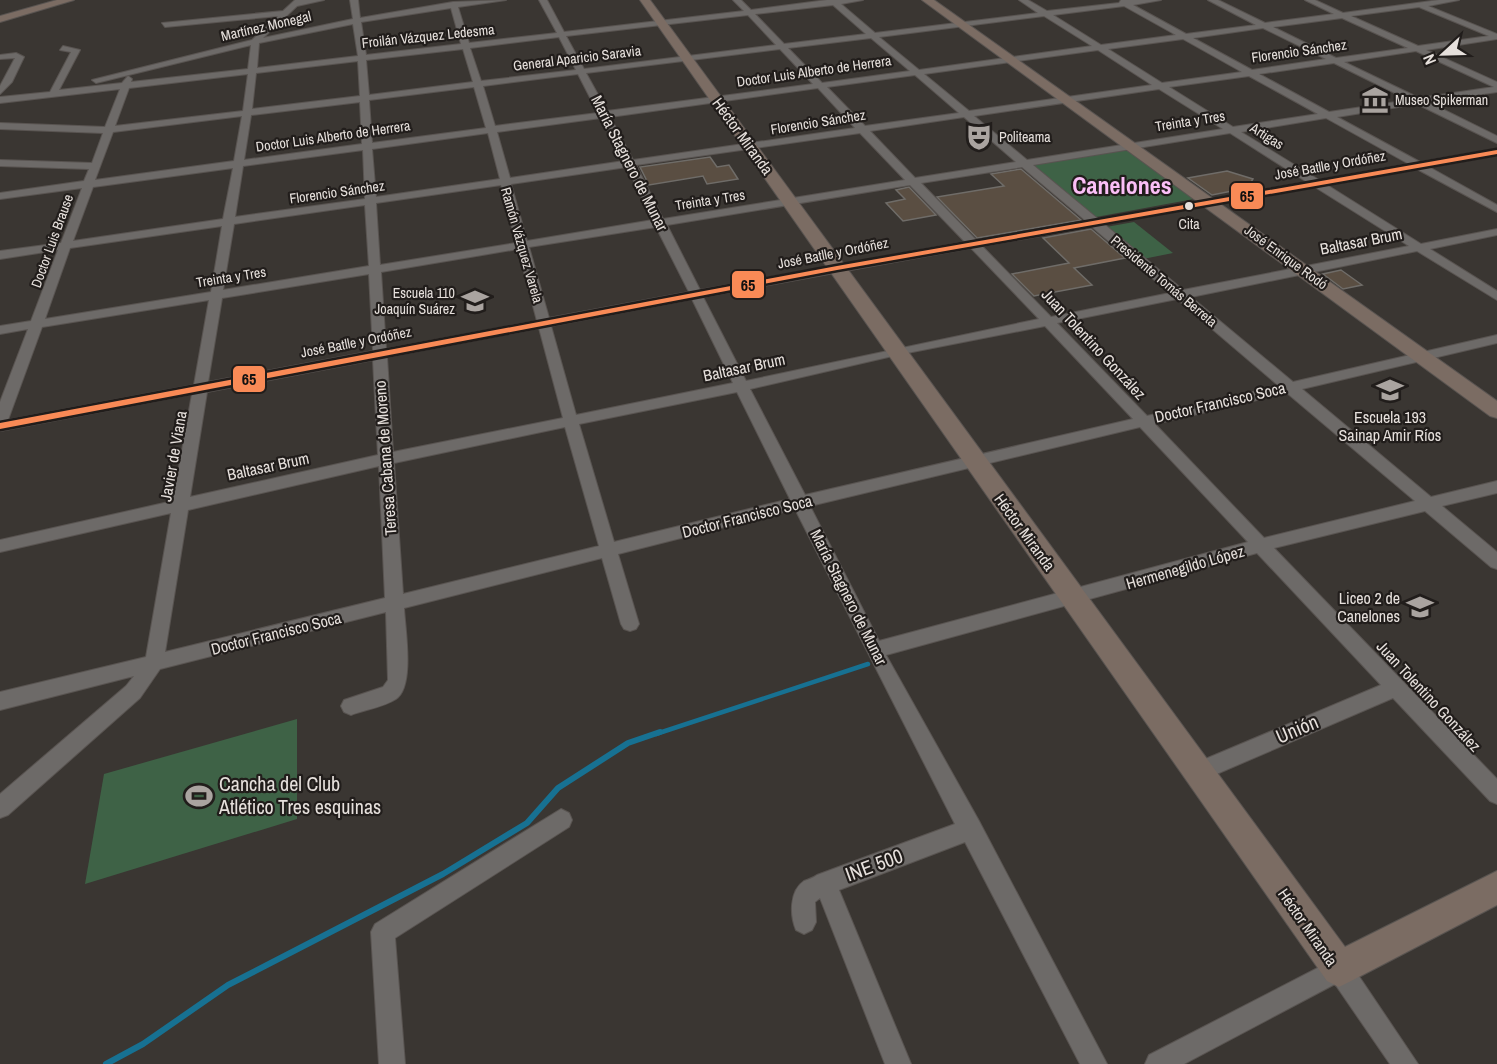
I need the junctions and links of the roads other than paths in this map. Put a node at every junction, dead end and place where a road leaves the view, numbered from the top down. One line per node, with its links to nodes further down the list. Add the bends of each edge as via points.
1 (55, 0): 29 (highway)
2 (69, 0): 29 (highway)
3 (320, 0): 20 (street)
4 (354, 0): 30 (street, Teresa Cabana de Moreno)
5 (414, 0): 24 (street)
6 (502, 0): 18 (street, Martínez Monegal)
7 (543, 0): 35 (street, María Stagnero de Munar)
8 (645, 0): 31 (highway, Héctor Miranda)
9 (737, 0): 25 (street, Juan Tolentino González)
10 (859, 0): 19 (street, Froilán Vázquez Ledesma)
11 (927, 0): 32 (highway, José Enrique Rodó)
12 (1023, 0): 27 (street, Artigas)
13 (1157, 0): 21 (street, General Aparicio Saravia)
14 (1212, 0): 33 (street)
15 (1309, 0): 28 (street)
16 (1407, 0): 23 (street)
17 (1455, 0): 23 (street, Doctor Luis Alberto de Herrera)
18 (483, 1): 22 (street, Martínez Monegal)
19 (832, 1): 25 (street, Froilán Vázquez Ledesma); 36 (street, Presidente Tomás Berreta)
20 (296, 2): 26 (street)
21 (1121, 2): 27 (street, General Aparicio Saravia); 37 (street)
22 (453, 4): 24 (street, Martínez Monegal); 40 (street, Ramón Vázquez Varela)
23 (1418, 4): 28 (street, Doctor Luis Alberto de Herrera); 38 (street)
24 (420, 10): 30 (street, Martínez Monegal)
25 (748, 12): 31 (street, Froilán Vázquez Ledesma); 41 (street, Juan Tolentino González)
26 (284, 13): 34 (street); 39 (street)
27 (1045, 14): 32 (street, General Aparicio Saravia); 42 (street, Artigas)
28 (1341, 14): 33 (street, Doctor Luis Alberto de Herrera); 44 (street)
29 (0, 17)
30 (357, 20): 39 (street, Martínez Monegal); 46 (street, Teresa Cabana de Moreno)
31 (663, 23): 35 (street, Froilán Vázquez Ledesma); 47 (highway, Héctor Miranda)
32 (961, 24): 36 (street, General Aparicio Saravia); 48 (highway, José Enrique Rodó)
33 (1262, 24): 37 (street, Doctor Luis Alberto de Herrera); 49 (street)
34 (165, 25)
35 (563, 34): 40 (street, Froilán Vázquez Ledesma); 51 (street, María Stagnero de Munar)
36 (873, 35): 41 (street, General Aparicio Saravia); 52 (street, Presidente Tomás Berreta)
37 (1180, 35): 42 (street, Doctor Luis Alberto de Herrera); 54 (street)
38 (1497, 37): 44 (street, Florencio Sánchez)
39 (255, 41): 50 (street, Javier de Viana); 53 (street, Martínez Monegal)
40 (467, 45): 46 (street, Froilán Vázquez Ledesma); 55 (street, Ramón Vázquez Varela)
41 (782, 46): 47 (street, General Aparicio Saravia); 56 (street, Juan Tolentino González)
42 (1097, 46): 48 (street, Doctor Luis Alberto de Herrera); 57 (street, Artigas)
43 (63, 48): 62 (street, via 76,50)
44 (1415, 48): 49 (street, Florencio Sánchez); 58 (street)
45 (0, 57): 60 (street, via 20,57)
46 (362, 57): 50 (street, Froilán Vázquez Ledesma); 64 (street, Teresa Cabana de Moreno)
47 (688, 58): 51 (street, General Aparicio Saravia); 65 (highway, Héctor Miranda)
48 (1009, 58): 52 (street, Doctor Luis Alberto de Herrera); 66 (highway, José Enrique Rodó)
49 (1334, 59): 54 (street, Florencio Sánchez); 68 (street)
50 (254, 70): 59 (street, Froilán Vázquez Ledesma); 69 (street, Javier de Viana)
51 (582, 71): 55 (street, General Aparicio Saravia); 70 (street, María Stagnero de Munar)
52 (916, 71): 56 (street, Doctor Luis Alberto de Herrera); 71 (street, Presidente Tomás Berreta)
53 (131, 72): 59 (street, Doctor Luis Brause); 62 (street, Martínez Monegal)
54 (1248, 72): 57 (street, Florencio Sánchez); 72 (street)
55 (478, 84): 64 (street, General Aparicio Saravia); 74 (street, Ramón Vázquez Varela)
56 (819, 84): 65 (street, Doctor Luis Alberto de Herrera); 75 (street, Juan Tolentino González)
57 (1159, 84): 66 (street, Florencio Sánchez); 77 (street, Artigas)
58 (1497, 85)
59 (126, 86): 63 (street, Froilán Vázquez Ledesma); 76 (street, Doctor Luis Brause)
60 (2, 88)
61 (1497, 90): 68 (street, Treinta y Tres)
62 (54, 91): 63 (street, Martínez Monegal)
63 (40, 94): 67 (street, Froilán Vázquez Ledesma)
64 (364, 98): 69 (street, General Aparicio Saravia); 79 (street, Teresa Cabana de Moreno)
65 (716, 98): 70 (street, Doctor Luis Alberto de Herrera); 80 (highway, Héctor Miranda)
66 (1065, 98): 71 (street, Florencio Sánchez); 81 (highway, José Enrique Rodó)
67 (0, 100)
68 (1418, 102): 72 (street, Treinta y Tres); 78 (street)
69 (246, 112): 76 (street, General Aparicio Saravia); 83 (street, Javier de Viana)
70 (604, 113): 74 (street, Doctor Luis Alberto de Herrera); 85 (street, María Stagnero de Munar)
71 (966, 113): 75 (street, Florencio Sánchez); 86 (street, Presidente Tomás Berreta)
72 (1328, 116): 77 (street, Treinta y Tres); 87 (street)
73 (0, 126): 76 (street, General Aparicio Saravia)
74 (490, 128): 79 (street, Doctor Luis Alberto de Herrera); 90 (street, Ramón Vázquez Varela)
75 (862, 129): 80 (street, Florencio Sánchez); 89 (street, Juan Tolentino González)
76 (109, 130): 88 (street, Doctor Luis Brause)
77 (1232, 130): 81 (street, Treinta y Tres); 91 (street, Artigas)
78 (1497, 140)
79 (366, 145): 83 (street, Doctor Luis Alberto de Herrera); 94 (street, Teresa Cabana de Moreno)
80 (750, 146): 85 (street, Florencio Sánchez); 96 (highway, Héctor Miranda)
81 (1131, 146): 86 (street, Treinta y Tres); 95 (highway, José Enrique Rodó)
82 (1497, 152): 87 (street, José Batlle y Ordóñez)
83 (238, 162): 92 (street, Doctor Luis Alberto de Herrera); 98 (street, Javier de Viana)
84 (0, 163): 88 (street)
85 (630, 163): 90 (street, Florencio Sánchez); 100 (street, María Stagnero de Munar)
86 (1025, 164): 89 (street, Treinta y Tres); 99 (street, Presidente Tomás Berreta)
87 (1417, 165): 91 (street, José Batlle y Ordóñez); 97 (street)
88 (96, 166): 92 (street, Doctor Luis Brause)
89 (913, 181): 96 (street, Treinta y Tres); 102 (street, Juan Tolentino González)
90 (504, 182): 94 (street, Florencio Sánchez); 104 (street, Ramón Vázquez Varela)
91 (1316, 183): 95 (street, José Batlle y Ordóñez); 105 (street, Artigas)
92 (89, 184): 93 (street, Doctor Luis Alberto de Herrera); 103 (street, Doctor Luis Brause)
93 (0, 196)
94 (370, 201): 98 (street, Florencio Sánchez); 108 (street, Teresa Cabana de Moreno)
95 (1209, 201): 99 (street, José Batlle y Ordóñez); 109 (highway, José Enrique Rodó)
96 (790, 202): 100 (street, Treinta y Tres); 107 (highway, Héctor Miranda)
97 (1497, 209)
98 (228, 222): 103 (street, Florencio Sánchez); 111 (street, Javier de Viana)
99 (1094, 222): 102 (street, José Batlle y Ordóñez); 112 (street, Presidente Tomás Berreta)
100 (661, 223): 104 (street, Treinta y Tres); 110 (street, María Stagnero de Munar)
101 (1497, 232): 105 (street, Baltasar Brum)
102 (973, 243): 107 (street, José Batlle y Ordóñez); 114 (street, Juan Tolentino González)
103 (67, 245): 106 (street, Florencio Sánchez); 116 (street, Doctor Luis Brause)
104 (523, 245): 108 (street, Treinta y Tres); 115 (street, Ramón Vázquez Varela)
105 (1419, 247): 109 (street, Baltasar Brum); 113 (street, Artigas)
106 (0, 255)
107 (837, 268): 110 (street, José Batlle y Ordóñez); 119 (highway, Héctor Miranda)
108 (373, 270): 111 (street, Treinta y Tres); 120 (street, Teresa Cabana de Moreno)
109 (1305, 270): 112 (street, Baltasar Brum); 121 (highway, José Enrique Rodó)
110 (697, 294): 115 (street, José Batlle y Ordóñez); 123 (street, María Stagnero de Munar)
111 (216, 295): 116 (street, Treinta y Tres); 122 (street, Javier de Viana)
112 (1180, 295): 114 (street, Baltasar Brum); 124 (street, Presidente Tomás Berreta)
113 (1497, 296)
114 (1048, 321): 119 (street, Baltasar Brum); 126 (street, Juan Tolentino González)
115 (545, 322): 120 (street, José Batlle y Ordóñez); 128 (street, Ramón Vázquez Varela)
116 (37, 324): 117 (street, Treinta y Tres); 127 (street, Doctor Luis Brause)
117 (0, 330)
118 (1497, 339): 121 (street, Doctor Francisco Soca)
119 (897, 351): 123 (street, Baltasar Brum); 131 (highway, Héctor Miranda)
120 (378, 353): 122 (street, José Batlle y Ordóñez); 130 (street, Teresa Cabana de Moreno)
121 (1422, 356): 124 (street, Doctor Francisco Soca); 125 (highway, José Enrique Rodó)
122 (202, 386): 129 (street, José Batlle y Ordóñez); 134 (street, Javier de Viana)
123 (743, 386): 128 (street, Baltasar Brum); 133 (street, María Stagnero de Munar)
124 (1289, 386): 126 (street, Doctor Francisco Soca); 135 (street, Presidente Tomás Berreta)
125 (1497, 411)
126 (1142, 420): 131 (street, Doctor Francisco Soca); 136 (street, Juan Tolentino González)
127 (0, 421)
128 (571, 422): 130 (street, Baltasar Brum); 138 (street, Ramón Vázquez Varela)
129 (0, 426)
130 (386, 459): 134 (street, Baltasar Brum); 141 (street, Teresa Cabana de Moreno)
131 (974, 461): 133 (street, Doctor Francisco Soca); 140 (highway, Héctor Miranda)
132 (1497, 488): 135 (street, Hermenegildo López)
133 (801, 502): 138 (street, Doctor Francisco Soca); 143 (street, María Stagnero de Munar)
134 (180, 504): 137 (street, Baltasar Brum); 144 (street, Javier de Viana)
135 (1430, 505): 136 (street, Hermenegildo López); 139 (street, Presidente Tomás Berreta)
136 (1262, 545): 140 (street, Hermenegildo López); 145 (street, Juan Tolentino González)
137 (0, 546)
138 (608, 550): 141 (street, Doctor Francisco Soca); 142 (street, Ramón Vázquez Varela)
139 (1497, 562)
140 (1073, 598): 143 (street, Hermenegildo López); 148 (highway, Héctor Miranda)
141 (394, 605): 144 (street, Doctor Francisco Soca); 147 (street, Teresa Cabana de Moreno, via 397,681 390,693)
142 (630, 624)
143 (874, 650): 152 (street, María Stagnero de Munar)
144 (154, 663): 146 (street, Doctor Francisco Soca); 150 (street, via 133,692)
145 (1397, 687): 148 (street, Unión); 149 (street, Juan Tolentino González)
146 (0, 701)
147 (351, 706)
148 (1198, 772): 156 (highway, Héctor Miranda)
149 (1497, 794)
150 (0, 808)
151 (561, 820): 157 (street, via 383,932)
152 (970, 829): 153 (street, INE 500); 159 (street, María Stagnero de Munar)
153 (825, 883): 155 (street, INE 500, via 804,898); 158 (street)
154 (1497, 887): 156 (highway)
155 (804, 922)
156 (1339, 969): 160 (street); 161 (street, Héctor Miranda)
157 (392, 1064)
158 (898, 1064)
159 (1094, 1064)
160 (1158, 1064)
161 (1405, 1064)

